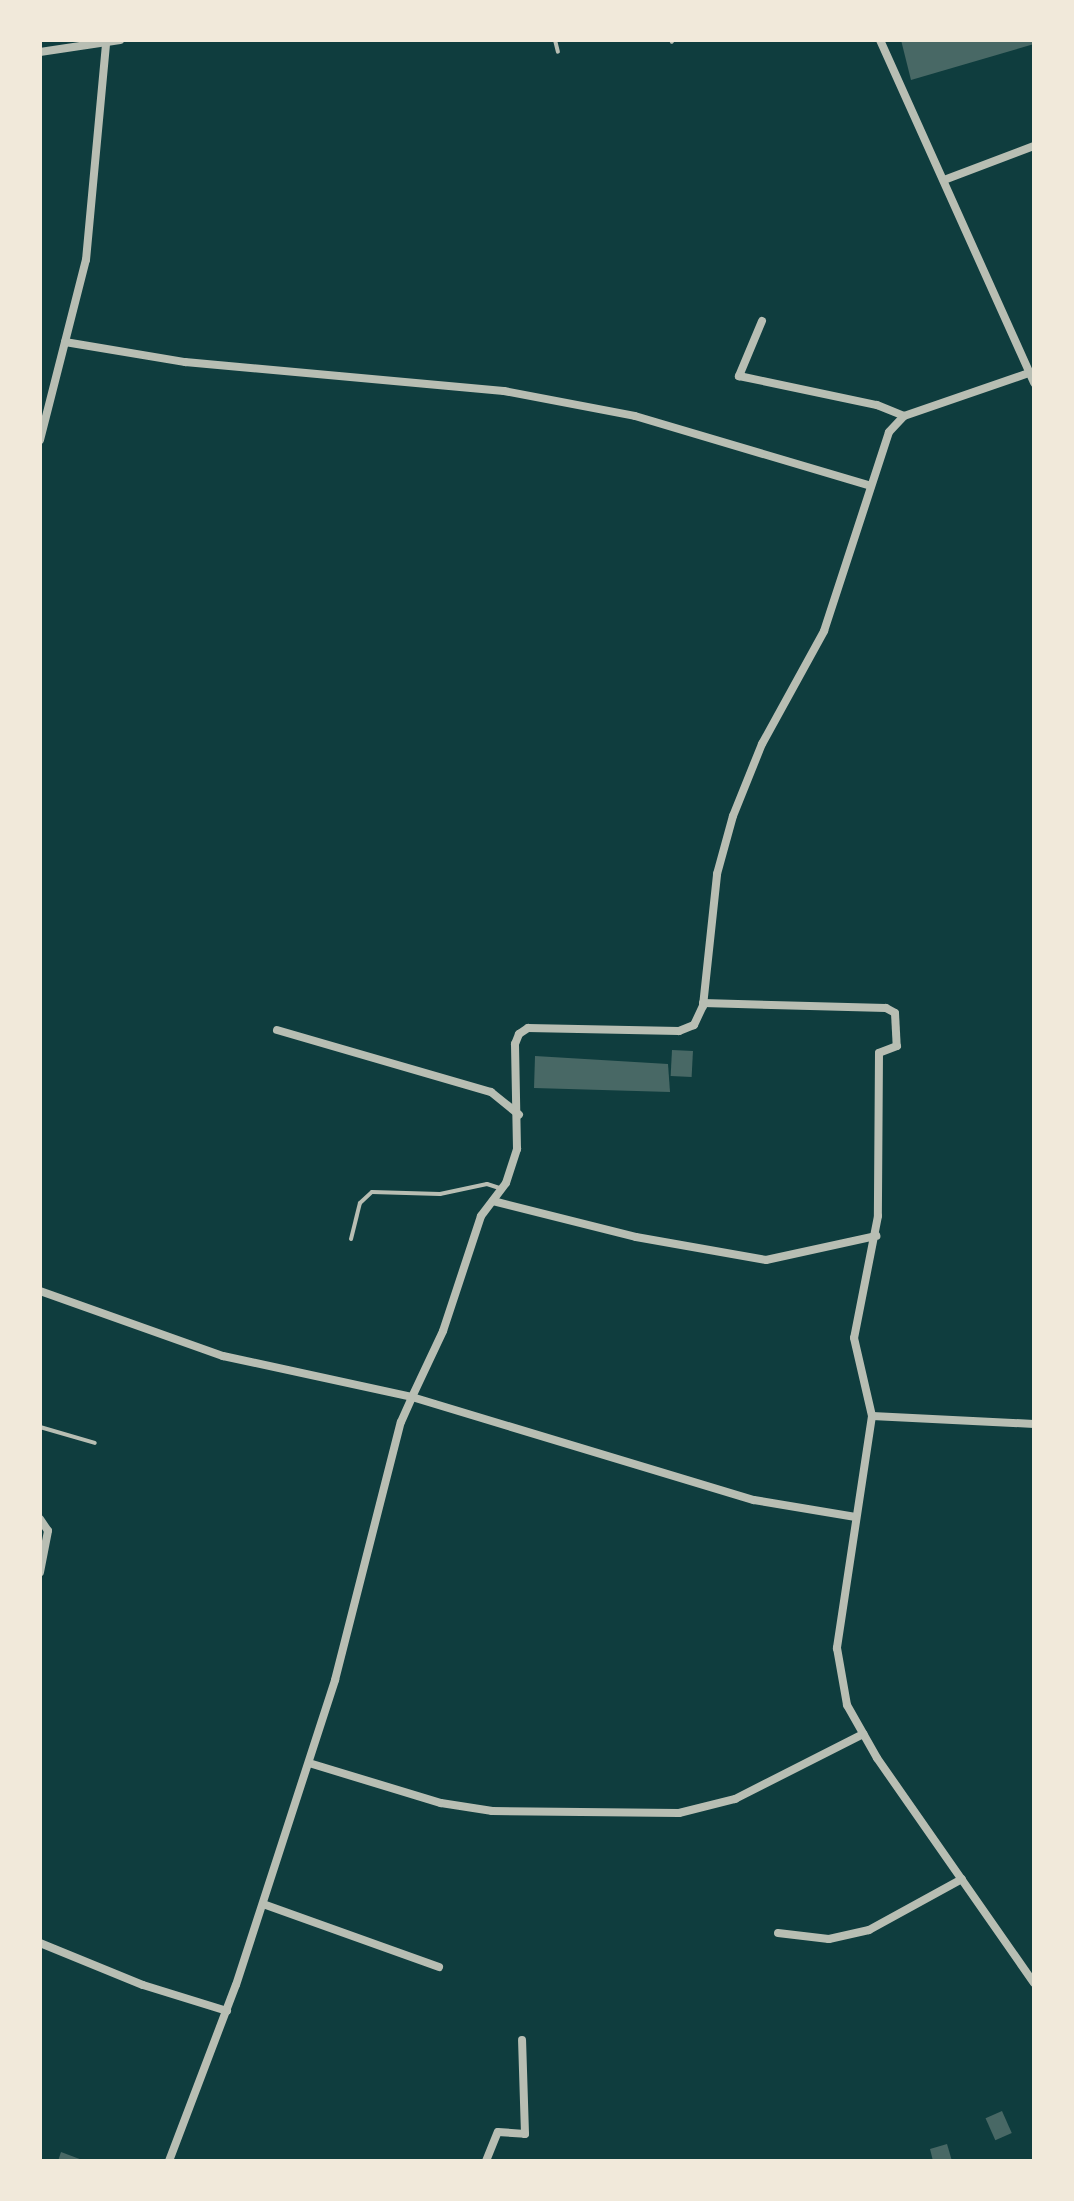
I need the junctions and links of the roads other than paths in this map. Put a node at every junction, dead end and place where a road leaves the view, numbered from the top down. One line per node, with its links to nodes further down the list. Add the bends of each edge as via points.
1 (120, 40): 4 (street)
2 (555, 40): 6 (lane)
3 (880, 40): 8 (street)
4 (106, 43): 5 (street); 10 (street, via 86,260)
5 (40, 52)
6 (558, 52)
7 (1034, 146): 8 (street)
8 (944, 180): 11 (street)
9 (762, 321): 13 (street, via 739,376 877,405)
10 (65, 342): 14 (street); 15 (street, via 185,362 491,388 635,416)
11 (1029, 373): 12 (street); 13 (street)
12 (1034, 383)
13 (904, 416): 15 (street, via 889,432)
14 (40, 440)
15 (871, 486): 16 (street, via 824,631 762,744 733,816 717,874)
16 (703, 1003): 18 (street, via 694,1025 679,1031 528,1028 515,1044); 21 (street, via 886,1008 895,1013 897,1046 879,1053)
17 (277, 1030): 18 (street, via 491,1092)
18 (520, 1116): 19 (street, via 517,1149)
19 (502, 1189): 20 (street); 22 (lane, via 487,1184 440,1194 372,1192 360,1203)
20 (493, 1201): 21 (street, via 636,1237 753,1258 805,1254); 24 (street, via 481,1216 443,1331)
21 (876, 1236): 25 (street, via 854,1346)
22 (351, 1239)
23 (40, 1291): 24 (street, via 223,1356)
24 (412, 1397): 29 (street, via 754,1500); 33 (street)
25 (872, 1416): 26 (street); 29 (street)
26 (1034, 1424)
27 (40, 1427): 28 (lane)
28 (95, 1443)
29 (856, 1517): 32 (street, via 837,1648 847,1705)
30 (40, 1519): 31 (street, via 48,1531)
31 (40, 1572)
32 (863, 1734): 33 (street, via 735,1799 679,1813 492,1811 441,1803); 34 (street)
33 (309, 1763): 35 (street)
34 (962, 1879): 36 (street, via 869,1930 829,1939); 39 (street)
35 (263, 1904): 38 (street); 40 (street)
36 (778, 1933)
37 (40, 1943): 40 (street, via 143,1985)
38 (439, 1967)
39 (1034, 1983)
40 (227, 2011): 42 (street)
41 (522, 2040): 43 (street, via 525,2134 498,2132)
42 (169, 2161)
43 (486, 2161)

